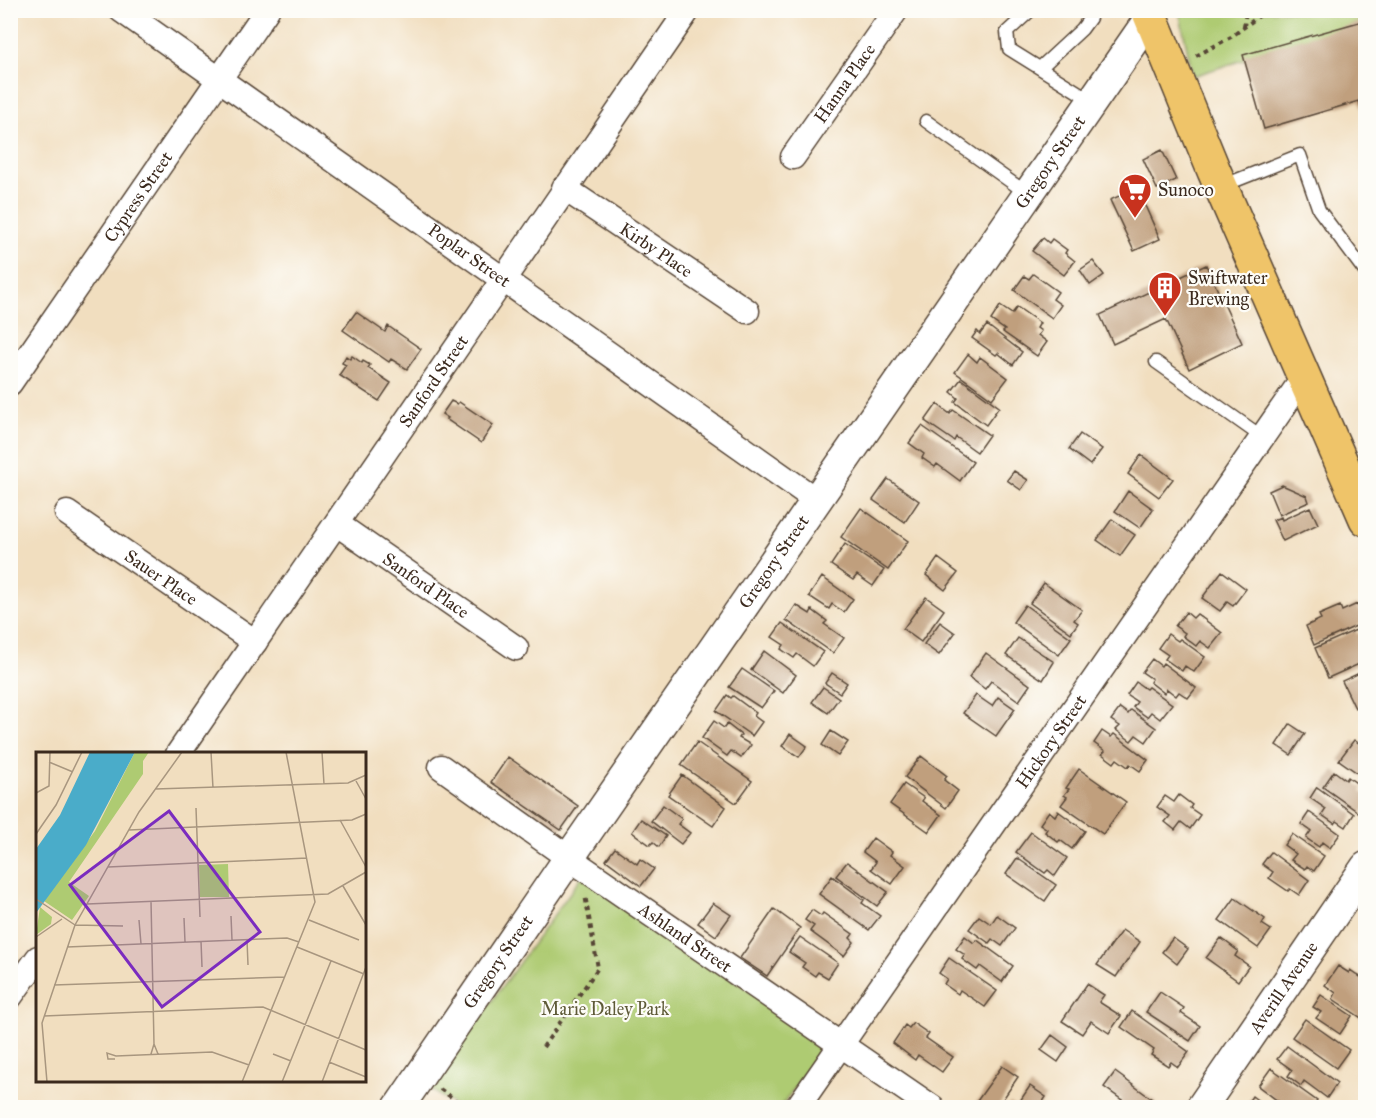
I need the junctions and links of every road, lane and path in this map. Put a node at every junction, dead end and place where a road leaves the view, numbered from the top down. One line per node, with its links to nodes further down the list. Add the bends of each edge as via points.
1 (121, 10): 13 (street, Poplar Street)
2 (267, 10): 13 (street, Cypress Street)
3 (688, 10): 18 (street, Sanford Street)
4 (896, 10): 16 (street, Hanna Place)
5 (1030, 10): 12 (lane, via 1007,32 1009,49)
6 (1088, 10): 12 (lane, via 1090,18 1082,29)
7 (1246, 10): 10 (path)
8 (1267, 10): 10 (path)
9 (1149, 14): 14 (street, Gregory Street); 17 (main road)
10 (1244, 27): 11 (path)
11 (1196, 56)
12 (1040, 68): 14 (lane)
13 (219, 80): 21 (street, Poplar Street); 25 (street, Cypress Street)
14 (1094, 102): 19 (street, Gregory Street)
15 (926, 121): 19 (lane)
16 (793, 157)
17 (1221, 187): 20 (lane, via 1300,156 1319,210); 24 (main road)
18 (564, 188): 21 (street, Sanford Street); 22 (street, Kirby Place)
19 (1029, 194): 27 (street, Gregory Street)
20 (1365, 273)
21 (504, 278): 27 (street, Poplar Street); 30 (street, Sanford Street)
22 (747, 311)
23 (1156, 362): 26 (lane)
24 (1304, 377): 26 (street, Hickory Street); 29 (main road)
25 (10, 383)
26 (1262, 436): 40 (street, Hickory Street)
27 (816, 500): 35 (street, Gregory Street)
28 (67, 513): 31 (street, Sauer Place)
29 (1365, 519)
30 (337, 524): 31 (street, Sanford Street); 32 (street, Sanford Place)
31 (255, 642): 33 (street, Sanford Street)
32 (516, 648)
33 (179, 752)
34 (441, 767): 35 (street, Ashland Street)
35 (568, 858): 40 (street, Ashland Street); 43 (street, Gregory Street)
36 (1365, 867): 47 (street, Averill Avenue)
37 (585, 891): 41 (path, via 598,968)
38 (36, 960): 39 (street)
39 (13, 988)
40 (840, 1043): 45 (street, Hickory Street); 46 (street, Ashland Street)
41 (543, 1047)
42 (439, 1089): 44 (path)
43 (398, 1107)
44 (466, 1107)
45 (796, 1107)
46 (933, 1107)
47 (1201, 1107)

